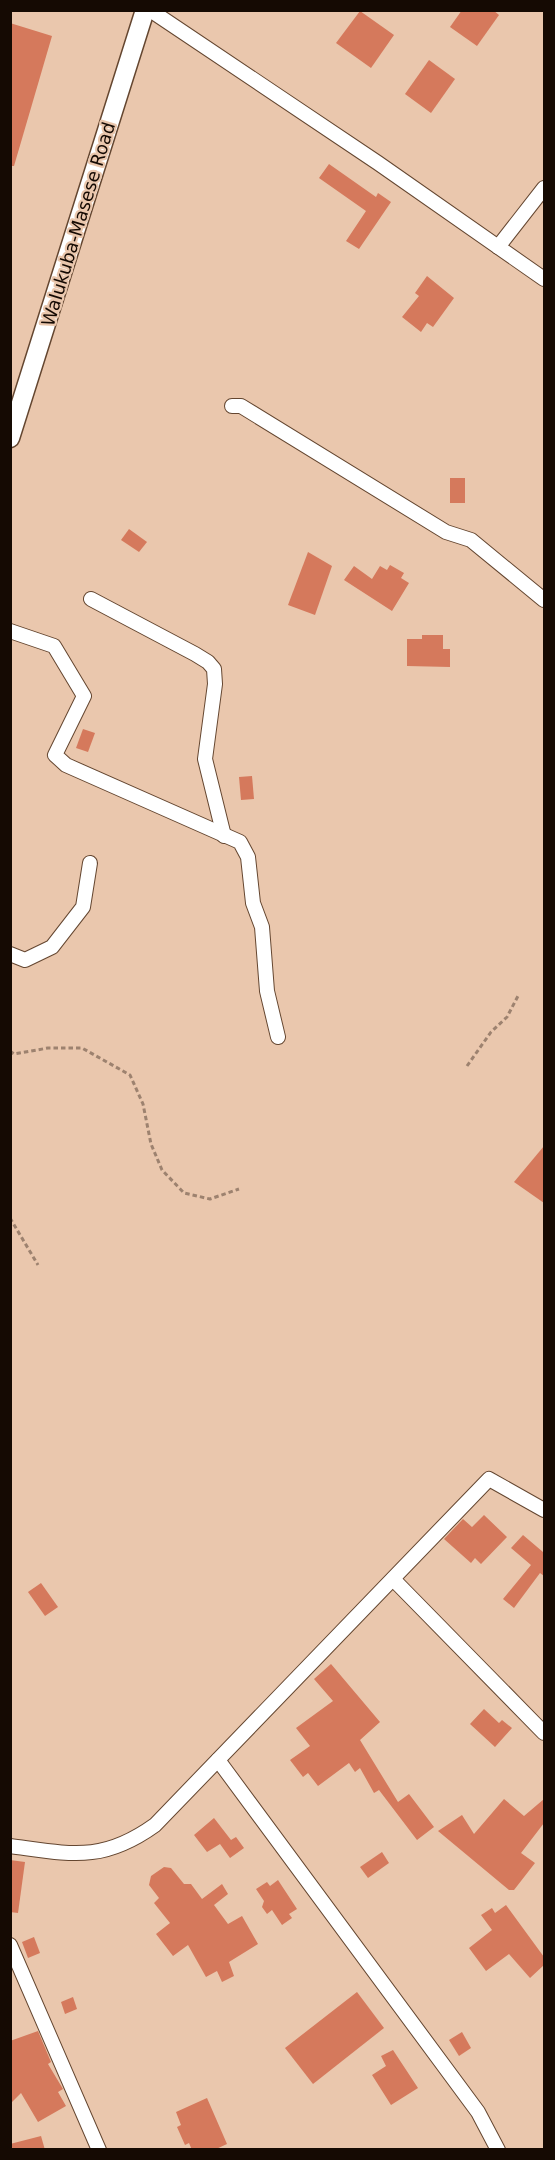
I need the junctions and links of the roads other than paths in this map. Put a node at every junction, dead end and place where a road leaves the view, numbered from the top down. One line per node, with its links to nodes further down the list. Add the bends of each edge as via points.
1 (145, 10): 7 (street, Walukuba-Masese Road)
2 (150, 10): 4 (street)
3 (544, 188): 4 (street)
4 (498, 247): 5 (street)
5 (544, 279)
6 (232, 406): 9 (street, via 241,406 446,532 471,540)
7 (10, 438)
8 (92, 599): 11 (street, via 186,649 214,669 205,759)
9 (544, 600)
10 (10, 631): 11 (street, via 54,646 84,696 55,755 66,765)
11 (224, 836): 14 (street, via 240,842 248,857 254,903 262,927 267,991)
12 (90, 863): 13 (street, via 83,907 52,948 25,960)
13 (10, 954)
14 (278, 1037)
15 (544, 1510): 16 (street, via 489,1479)
16 (393, 1579): 17 (street); 18 (street)
17 (544, 1733)
18 (218, 1760): 19 (street, via 155,1825 131,1842 101,1852 64,1854); 22 (street, via 478,2112)
19 (10, 1846)
20 (10, 1945): 21 (street)
21 (99, 2150)
22 (498, 2150)

